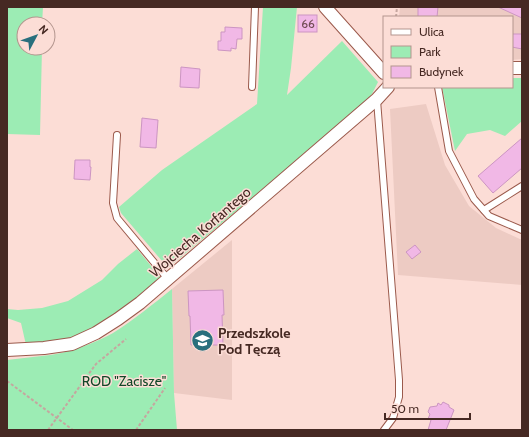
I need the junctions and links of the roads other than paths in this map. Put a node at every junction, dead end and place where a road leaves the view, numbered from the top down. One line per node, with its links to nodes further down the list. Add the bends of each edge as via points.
1 (255, 7): 4 (lane)
2 (325, 7): 3 (street)
3 (383, 72)
4 (252, 87)
5 (387, 88): 7 (street, Wojciecha Korfantego)
6 (438, 88): 10 (lane, via 449,151 474,199)
7 (376, 99): 12 (street, Wojciecha Korfantego); 14 (lane, via 400,380 399,397 393,418)
8 (117, 135): 12 (lane, via 113,203 117,218)
9 (522, 186): 10 (lane)
10 (484, 210): 11 (lane, via 489,216)
11 (522, 230)
12 (168, 279): 13 (street, Wojciecha Korfantego, via 118,319 72,344)
13 (7, 350)
14 (384, 430)

